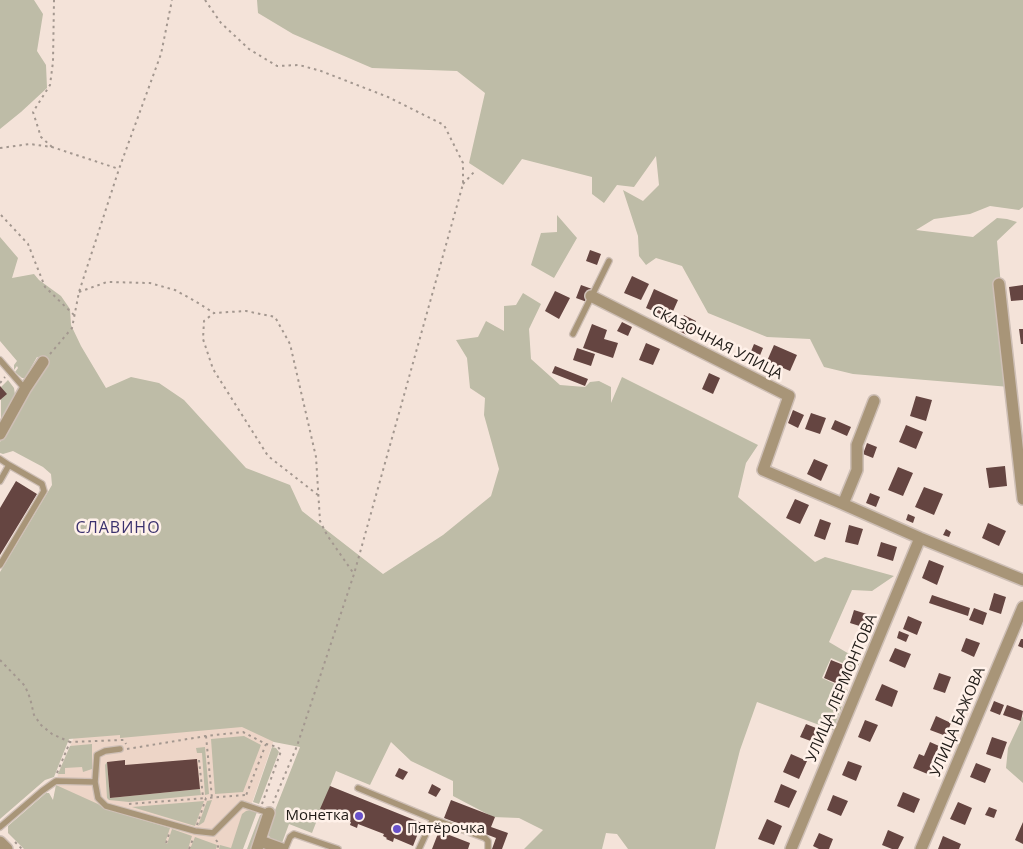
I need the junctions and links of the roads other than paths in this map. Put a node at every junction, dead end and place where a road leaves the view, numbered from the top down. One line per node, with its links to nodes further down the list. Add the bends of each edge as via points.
1 (609, 261): 3 (lane)
2 (999, 284): 13 (street)
3 (592, 296): 4 (lane); 14 (street, СКАЗОЧНАЯ УЛИЦА, via 788,396 763,470)
4 (573, 334)
5 (0, 360): 7 (lane)
6 (43, 362): 7 (street)
7 (25, 389): 9 (street)
8 (874, 401): 14 (street, via 857,445 857,470)
9 (0, 434)
10 (0, 459): 11 (lane)
11 (9, 465): 12 (lane); 16 (lane, via 42,484 44,491)
12 (0, 481)
13 (1023, 499)
14 (843, 504): 15 (street, СКАЗОЧНАЯ УЛИЦА)
15 (920, 538): 17 (street, СКАЗОЧНАЯ УЛИЦА); 30 (street, УЛИЦА ЛЕРМОНТОВА)
16 (0, 565)
17 (1023, 580)
18 (1023, 607): 31 (street, УЛИЦА БАЖОВА)
19 (124, 750): 20 (lane, via 97,755)
20 (95, 782): 22 (lane, via 98,798 106,806 195,831 213,832 242,804); 24 (lane, via 54,782)
21 (358, 788): 23 (lane)
22 (266, 808): 25 (street)
23 (432, 819): 28 (lane); 29 (lane, via 485,838)
24 (0, 827)
25 (259, 845): 26 (street)
26 (284, 849): 27 (lane, via 294,834)
27 (338, 849)
28 (419, 849)
29 (488, 849)
30 (792, 849)
31 (921, 849)

